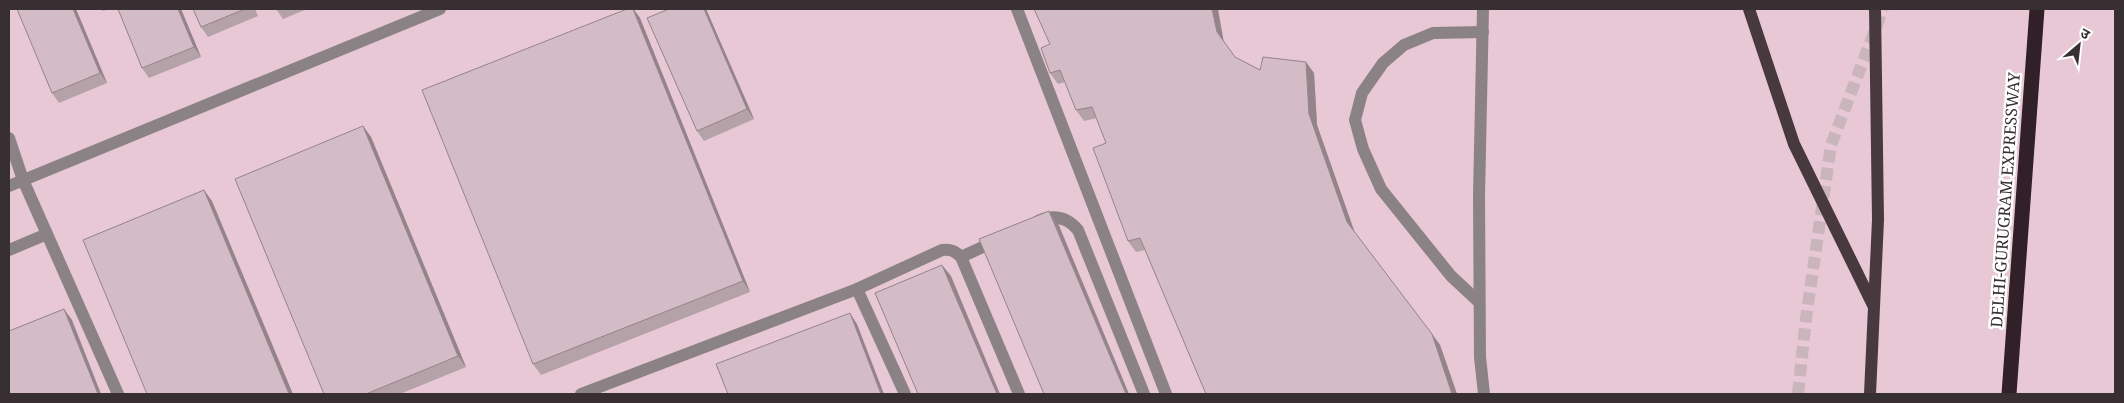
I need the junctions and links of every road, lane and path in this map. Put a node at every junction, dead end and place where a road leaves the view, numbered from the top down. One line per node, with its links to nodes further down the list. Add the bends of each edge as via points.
1 (440, 9): 9 (lane)
2 (1017, 9): 24 (lane)
3 (1484, 9): 7 (lane)
4 (1749, 9): 18 (main road, via 1794,144)
5 (1875, 9): 18 (main road, via 1878,220)
6 (2036, 9): 27 (highway, DELHI-GURUGRAM EXPRESSWAY)
7 (1483, 32): 17 (lane, via 1478,196); 17 (lane, via 1432,32 1404,45 1383,63 1362,93 1355,120 1363,149 1381,189 1451,276)
8 (9, 138): 9 (lane)
9 (23, 180): 10 (lane); 12 (lane)
10 (9, 186)
11 (1030, 225): 23 (lane, via 1048,217 1062,217 1078,230)
12 (47, 234): 14 (lane); 19 (lane)
13 (1012, 234): 15 (lane)
14 (9, 250)
15 (961, 257): 16 (lane, via 955,251 942,250); 22 (lane)
16 (857, 289): 20 (lane); 21 (lane)
17 (1479, 302): 25 (lane)
18 (1874, 308): 26 (main road)
19 (118, 394)
20 (581, 394)
21 (904, 394)
22 (1019, 394)
23 (1144, 394)
24 (1166, 394)
25 (1484, 394)
26 (1870, 394)
27 (2009, 394)

